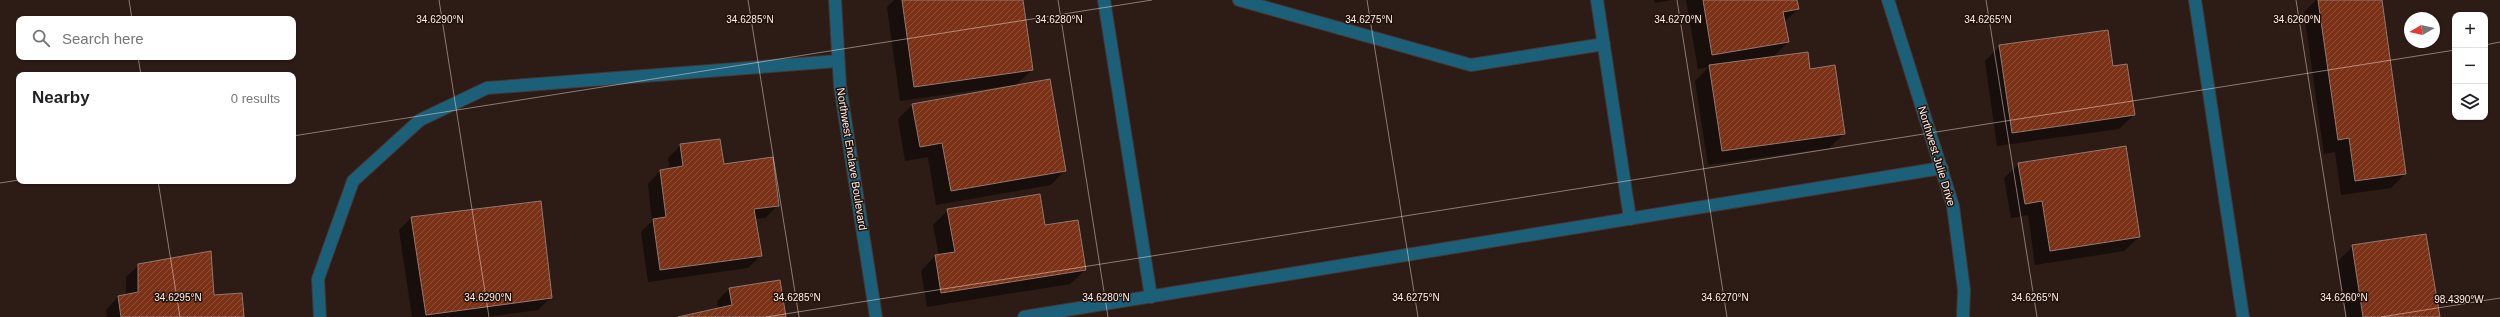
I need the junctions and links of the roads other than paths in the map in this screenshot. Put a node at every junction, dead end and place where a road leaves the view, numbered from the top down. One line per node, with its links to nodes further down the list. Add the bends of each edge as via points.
1 (835, 0): 8 (street, Northwest Enclave Boulevard)
2 (1104, 0): 11 (street)
3 (1239, 0): 7 (street, via 1470,65)
4 (1597, 0): 7 (street)
5 (2195, 0): 16 (street)
6 (1891, 1): 9 (street, Northwest Julie Drive)
7 (1604, 44): 10 (street)
8 (838, 61): 12 (street, via 487,88 420,120 353,181 318,279); 13 (street, Northwest Enclave Boulevard)
9 (1942, 168): 10 (street); 15 (street, Northwest Julie Drive, via 1953,206 1964,290)
10 (1630, 219): 11 (street)
11 (1151, 296): 14 (street)
12 (320, 317)
13 (876, 317)
14 (1024, 317)
15 (1963, 317)
16 (2243, 317)

